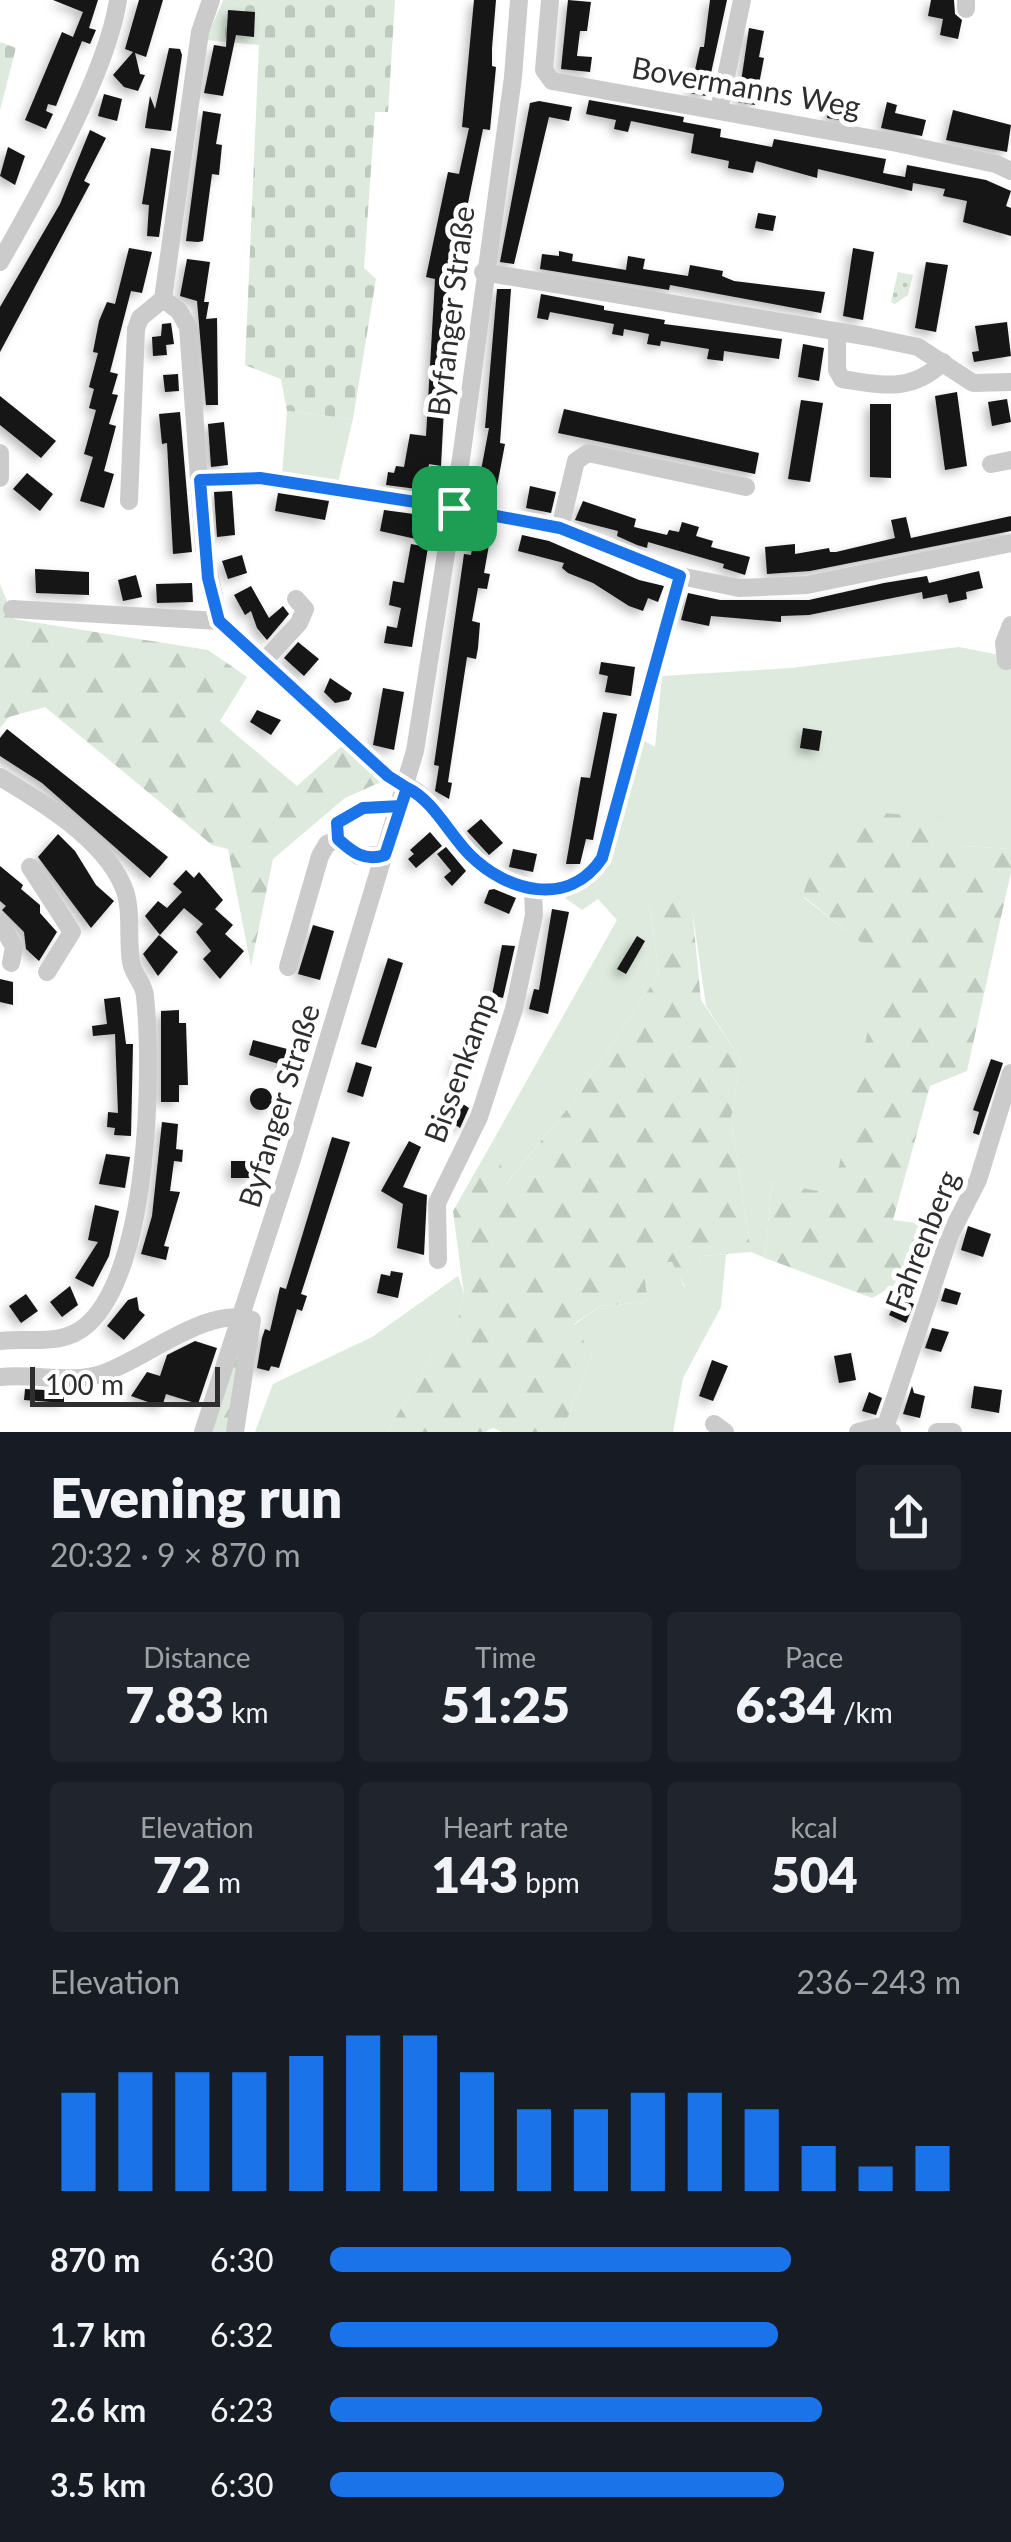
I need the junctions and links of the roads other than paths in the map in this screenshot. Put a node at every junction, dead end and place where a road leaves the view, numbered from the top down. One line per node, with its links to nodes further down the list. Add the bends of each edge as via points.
1 (118, 0): 8 (street, via 75,116)
2 (211, 0): 10 (street, via 200,32)
3 (519, 0): 9 (street, Byfanger Straße)
4 (550, 0): 6 (street, Bovermanns Weg, via 544,70 552,81)
5 (742, 0): 6 (street)
6 (718, 110): 7 (street, Bovermanns Weg, via 945,152)
7 (1011, 171)
8 (0, 262)
9 (483, 272): 11 (street); 21 (street, Byfanger Straße)
10 (163, 298): 18 (street, via 188,327); 20 (street, via 136,328)
11 (837, 332): 12 (street, via 918,347); 12 (street, via 842,379 898,387 914,384)
12 (943, 362): 13 (street, via 973,383)
13 (1011, 382)
14 (0, 453): 17 (street)
15 (1011, 460): 16 (street)
16 (991, 464)
17 (0, 478)
18 (200, 480): 21 (street, via 260,478); 27 (street, via 208,578)
19 (746, 487): 22 (street, via 588,452 574,466)
20 (129, 501)
21 (454, 508): 22 (street); 32 (street, Byfanger Straße)
22 (560, 528): 24 (street)
23 (1010, 548): 24 (street, via 807,585 740,588)
24 (680, 576): 36 (street, via 602,858 574,885)
25 (296, 599): 30 (street, via 304,608 299,623)
26 (12, 609): 27 (street)
27 (219, 621): 30 (street)
28 (1011, 625): 29 (street)
29 (1006, 661)
30 (263, 662): 32 (street)
31 (0, 777): 43 (street, via 95,848 125,888 131,962 145,992 148,1079 134,1220 112,1292 74,1334)
32 (404, 797): 33 (street, via 347,814 337,823); 34 (street, Byfanger Straße); 36 (street, via 420,794 478,862)
33 (338, 839): 34 (street, via 358,856); 39 (street, via 320,856)
34 (385, 855): 42 (street, Byfanger Straße)
35 (30, 867): 38 (street, via 72,932)
36 (533, 892): 41 (street, Bissenkamp, via 510,1023 479,1117 437,1203)
37 (0, 922): 38 (street)
38 (22, 966)
39 (288, 966)
40 (1011, 1072): 45 (street, Fahrenberg)
41 (438, 1260)
42 (242, 1316): 44 (street, via 214,1318 91,1376); 46 (street, Byfanger Straße); 47 (street, Byfanger Straße, via 252,1320)
43 (0, 1340)
44 (0, 1377)
45 (888, 1430): 48 (street, Fahrenberg)
46 (204, 1432)
47 (234, 1432)
48 (858, 1432)
49 (937, 1432): 50 (street)
50 (953, 1432)

